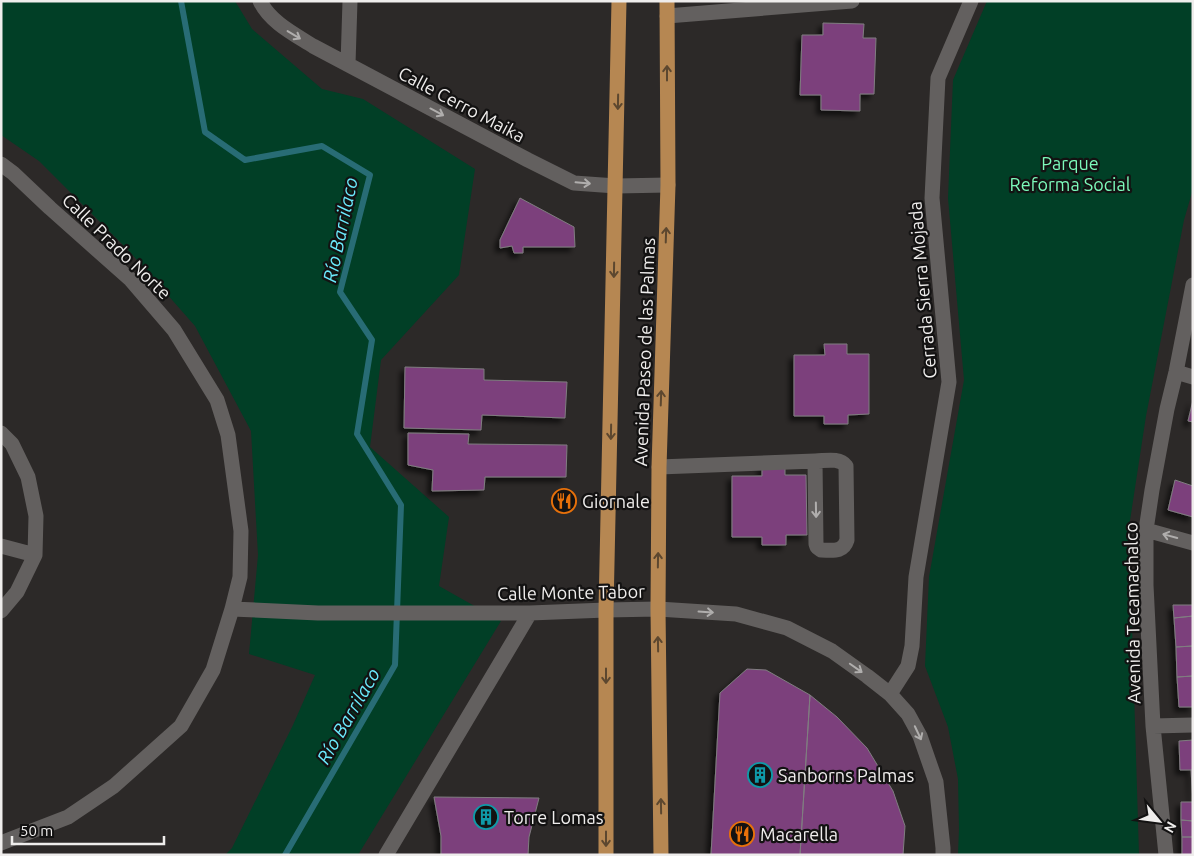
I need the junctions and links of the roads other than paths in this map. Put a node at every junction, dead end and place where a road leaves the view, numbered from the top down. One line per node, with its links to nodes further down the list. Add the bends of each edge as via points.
1 (260, 1): 8 (street, Calle Cerro Maika, one-way to 8, via 284,28)
2 (350, 1): 8 (street)
3 (620, 1): 10 (main road, Avenida Paseo de las Palmas, one-way to 10)
4 (852, 1): 6 (street)
5 (971, 1): 27 (street, Cerrada Sierra Mojada, via 938,78 932,198 949,382 916,576 912,646 908,666)
6 (826, 2): 7 (street)
7 (667, 9): 11 (main road, Avenida Paseo de las Palmas, one-way to 7)
8 (348, 64): 10 (street, Calle Cerro Maika, one-way to 10, via 574,183)
9 (1, 164): 22 (street, Calle Prado Norte, via 131,280 174,330 217,400 228,436 241,531 240,577)
10 (616, 186): 11 (street, Calle Cerro Maika); 24 (main road, Avenida Paseo de las Palmas, one-way to 24)
11 (668, 186): 17 (main road, Avenida Paseo de las Palmas, one-way to 11)
12 (1193, 285): 13 (street, Avenida Tecamachalco)
13 (1176, 372): 14 (street); 18 (street, Avenida Tecamachalco)
14 (1193, 377)
15 (1, 434): 21 (street, via 12,444 28,477 36,516)
16 (815, 461): 16 (street, one-way to 16, via 816,544 821,550 843,548 847,540 846,466 836,460); 17 (street)
17 (659, 467): 23 (main road, Avenida Paseo de las Palmas, one-way to 17)
18 (1146, 530): 19 (street, one-way to 18); 29 (street, Avenida Tecamachalco)
19 (1193, 542)
20 (1, 546): 21 (street)
21 (35, 555): 25 (street, via 18,592)
22 (232, 609): 26 (street, Calle Monte Tabor); 30 (street, Calle Prado Norte, via 213,670 181,726 114,786 68,817)
23 (658, 609): 24 (street, Calle Monte Tabor); 27 (street, Calle Monte Tabor, one-way to 27, via 736,614 787,628 832,651); 33 (main road, Avenida Paseo de las Palmas, one-way to 23)
24 (606, 610): 26 (street, Calle Monte Tabor); 32 (main road, Avenida Paseo de las Palmas, one-way to 32)
25 (1, 611)
26 (530, 613): 31 (street)
27 (890, 694): 34 (street, Calle Monte Tabor, one-way to 34, via 908,714 920,736 936,782)
28 (1193, 725): 29 (street)
29 (1153, 726): 35 (street, Avenida Tecamachalco)
30 (1, 843)
31 (386, 855)
32 (606, 855)
33 (662, 855)
34 (943, 855)
35 (1166, 855)

